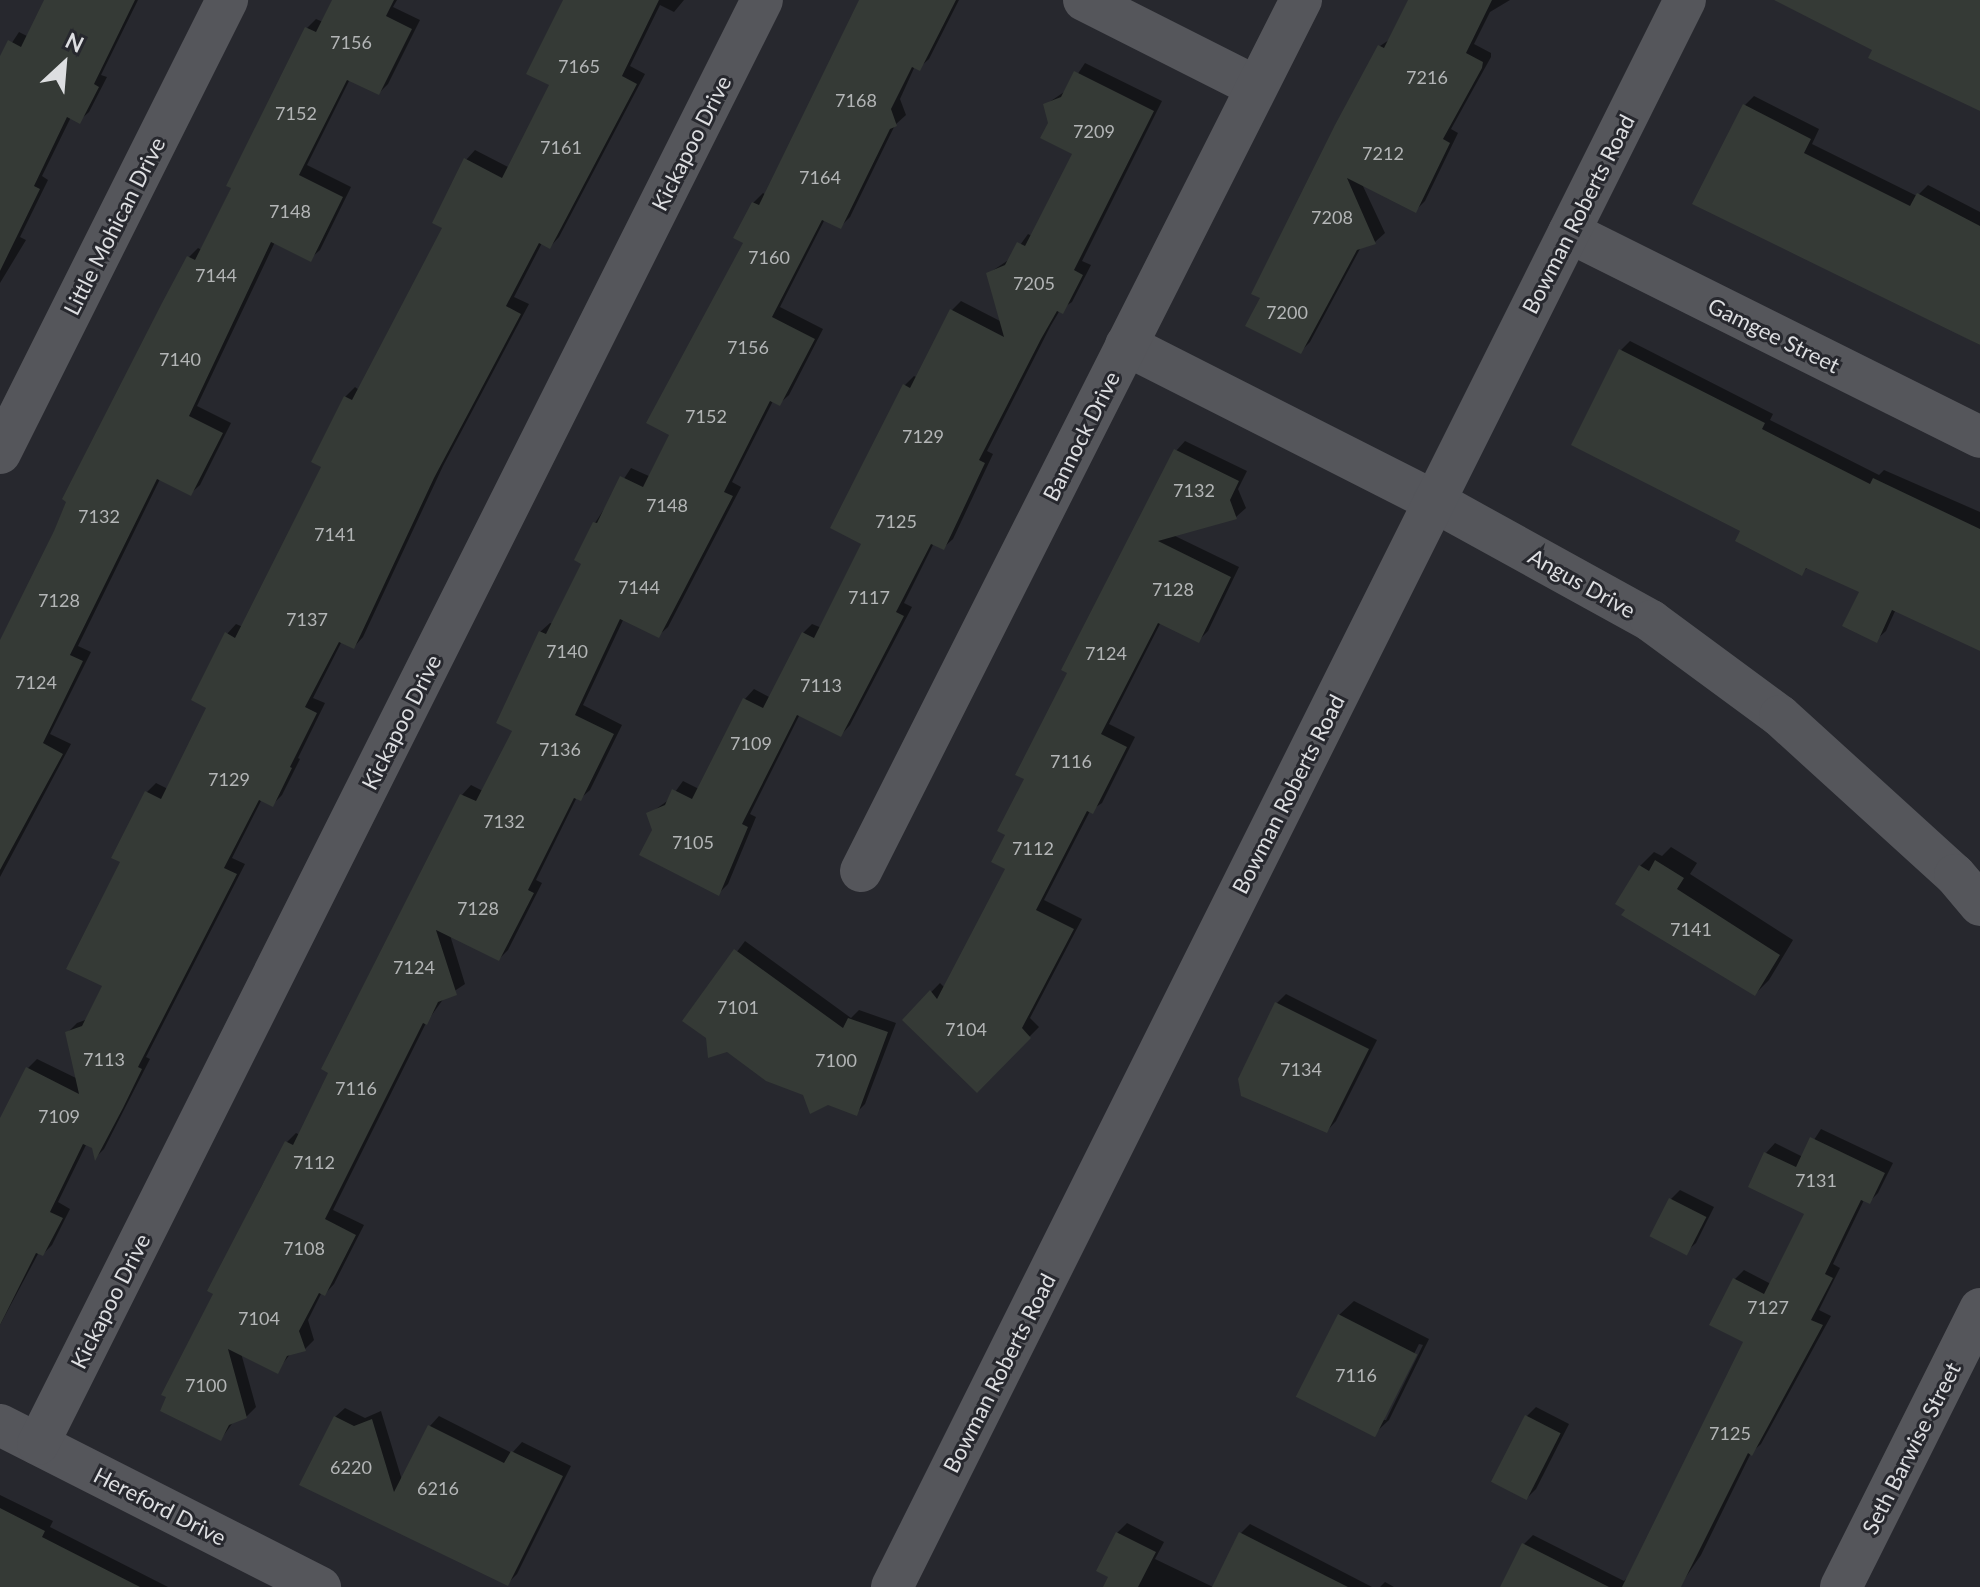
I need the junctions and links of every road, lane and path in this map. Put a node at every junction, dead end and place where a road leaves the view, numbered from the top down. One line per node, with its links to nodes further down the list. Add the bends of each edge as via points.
1 (227, 0): 10 (street, Little Mohican Drive)
2 (762, 0): 16 (street, Kickapoo Drive)
3 (1084, 0): 6 (street)
4 (1301, 0): 6 (street, Bannock Drive)
5 (1685, 0): 7 (street, Bowman Roberts Road)
6 (1256, 87): 8 (street, Bannock Drive)
7 (1569, 232): 9 (street, Gamgee Street); 11 (street, Bowman Roberts Road)
8 (1126, 345): 11 (street, Angus Drive); 12 (street, Bannock Drive)
9 (1980, 437)
10 (0, 453)
11 (1434, 501): 13 (street, Angus Drive, via 1651,621 1780,716); 18 (street, Bowman Roberts Road)
12 (861, 871)
13 (1972, 884)
14 (1980, 1309): 19 (street, Seth Barwise Street)
15 (0, 1425): 16 (street, Hereford Drive)
16 (38, 1444): 17 (street, Hereford Drive)
17 (320, 1587)
18 (892, 1587)
19 (1841, 1587)

